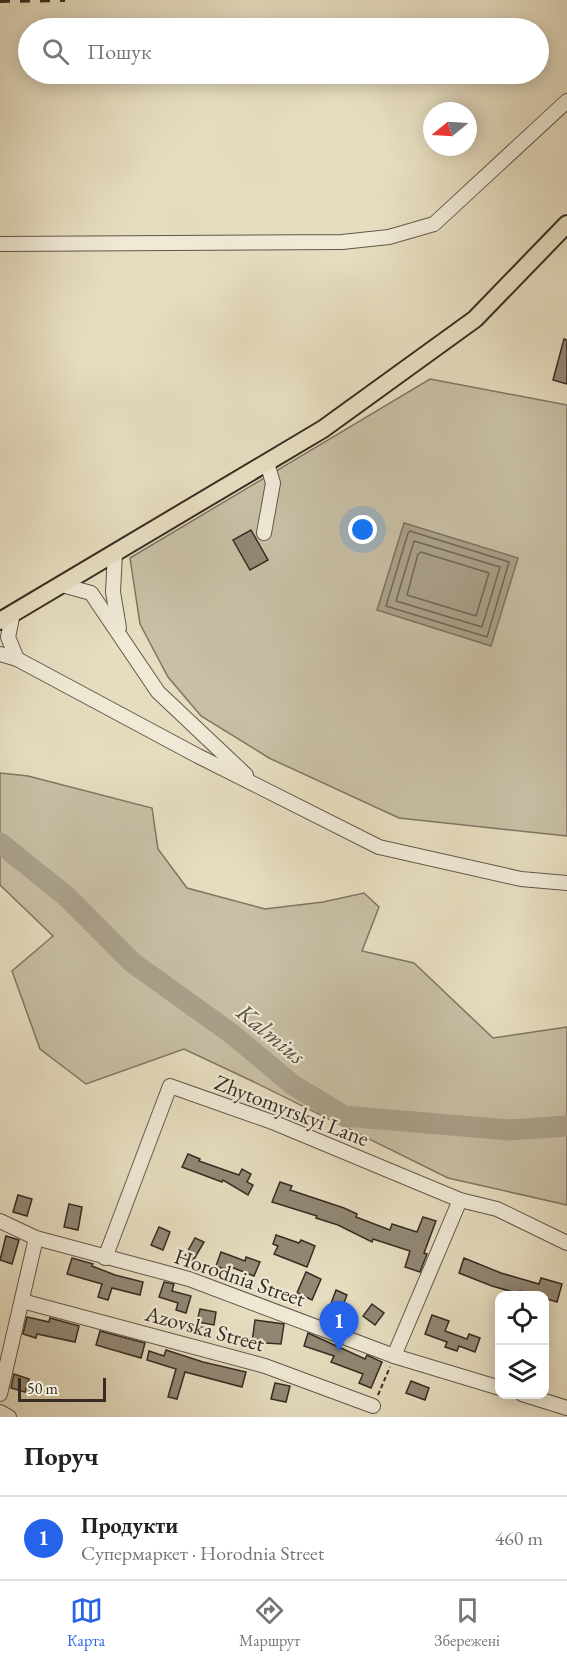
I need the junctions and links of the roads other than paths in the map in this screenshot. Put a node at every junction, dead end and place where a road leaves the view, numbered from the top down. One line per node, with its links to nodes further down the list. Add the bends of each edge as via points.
1 (567, 101): 3 (street, via 434,224 389,237 342,242)
2 (567, 224): 4 (main road, via 475,319 322,429)
3 (0, 244)
4 (267, 463): 5 (street, via 273,483); 6 (main road)
5 (264, 533)
6 (115, 553): 7 (main road); 9 (street, via 113,592)
7 (62, 585): 8 (main road); 9 (street, via 91,593)
8 (7, 617): 11 (street, via 8,637)
9 (120, 633): 12 (street, via 158,692)
10 (0, 654): 11 (street)
11 (17, 659): 12 (street)
12 (256, 784): 13 (street, via 379,847 521,879)
13 (567, 883)
14 (460, 1200): 17 (street, Zhytomyrskyi Lane, via 497,1209); 18 (street, Zhytomyrskyi Lane, via 275,1124 170,1086); 20 (street)
15 (0, 1221): 16 (street, Horodnia Street)
16 (36, 1238): 18 (street, Horodnia Street); 19 (street)
17 (567, 1243)
18 (105, 1257): 20 (street, Horodnia Street, via 189,1279)
19 (22, 1301): 22 (street); 24 (street, Azovska Street, via 265,1366)
20 (394, 1356): 21 (street, Horodnia Street)
21 (495, 1386)
22 (0, 1394)
23 (536, 1399): 25 (street)
24 (373, 1406)
25 (567, 1408)
26 (0, 1412): 27 (street)
27 (9, 1417)

